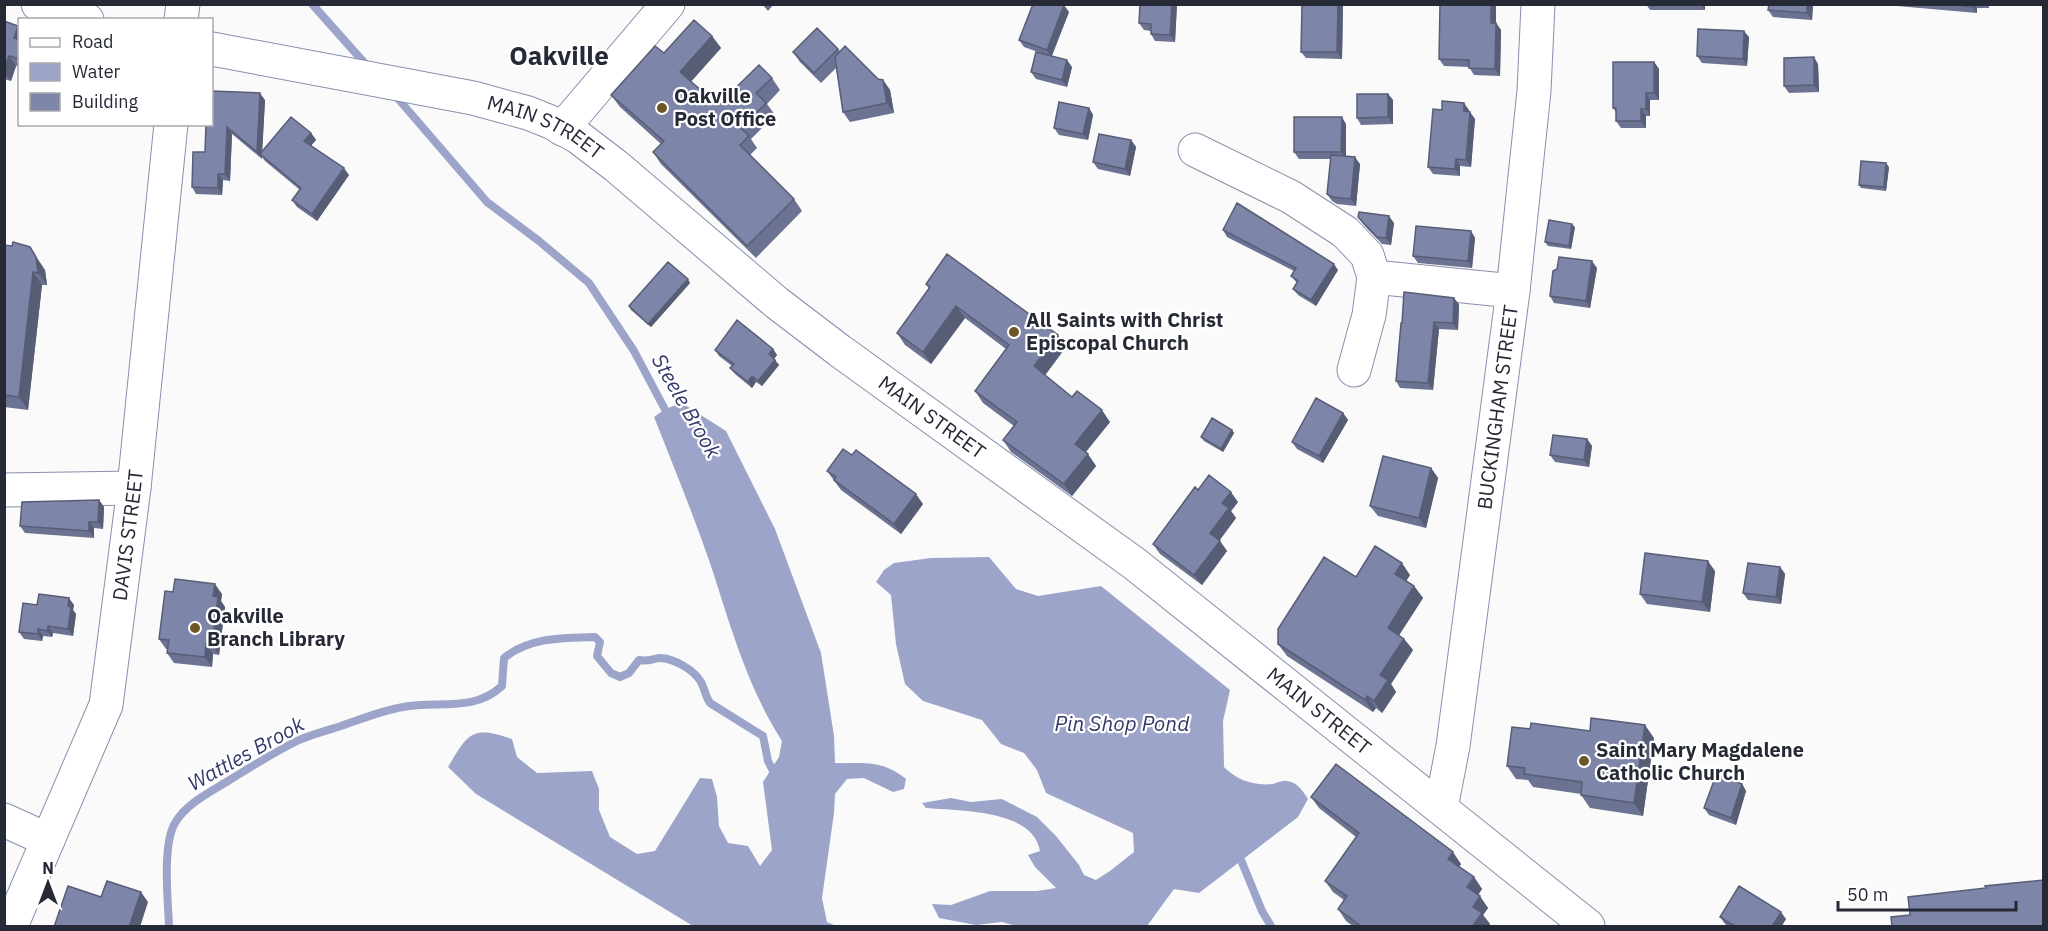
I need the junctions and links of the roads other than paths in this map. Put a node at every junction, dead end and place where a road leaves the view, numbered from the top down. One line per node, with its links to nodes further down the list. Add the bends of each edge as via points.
1 (38, 4): 4 (main road)
2 (668, 4): 7 (main road)
3 (1538, 4): 10 (main road, BUCKINGHAM STREET, via 1534,91)
4 (81, 18)
5 (213, 49): 7 (main road, MAIN STREET, via 438,90 514,108)
6 (171, 126): 12 (main road, DAVIS STREET)
7 (562, 129): 14 (main road, MAIN STREET, via 603,156 777,303 1135,564)
8 (1195, 150): 9 (main road, via 1291,197 1345,232 1367,255)
9 (1374, 277): 10 (main road); 11 (main road, via 1369,315)
10 (1513, 291): 14 (main road, BUCKINGHAM STREET, via 1453,746)
11 (1354, 370)
12 (134, 488): 13 (main road); 16 (main road, DAVIS STREET, via 106,705)
13 (4, 490)
14 (1441, 808): 18 (main road, MAIN STREET)
15 (4, 820): 16 (main road)
16 (48, 840): 17 (main road, DAVIS STREET)
17 (11, 927)
18 (1588, 927)

